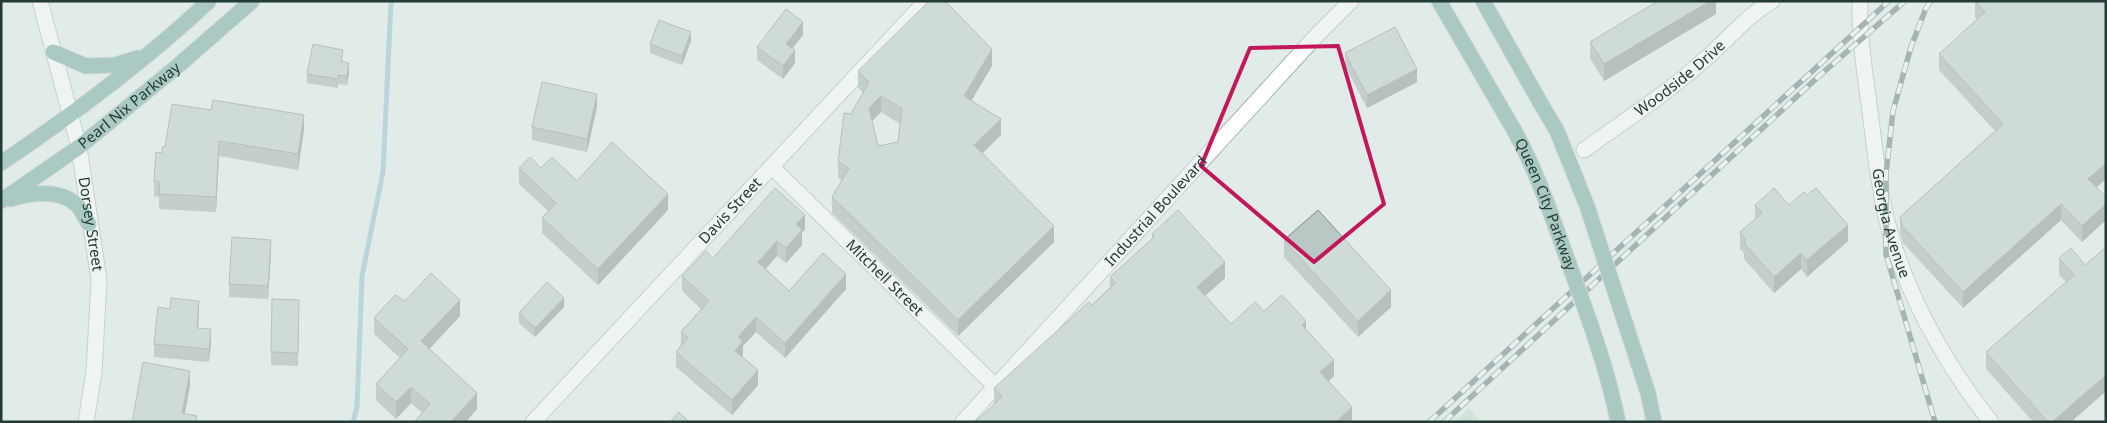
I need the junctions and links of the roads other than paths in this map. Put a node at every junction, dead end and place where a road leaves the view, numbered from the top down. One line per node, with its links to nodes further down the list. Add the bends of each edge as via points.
1 (40, 1): 10 (street, Dorsey Street)
2 (209, 1): 11 (main road, Pearl Nix Parkway)
3 (252, 1): 13 (main road, Pearl Nix Parkway)
4 (926, 1): 16 (street, Davis Street)
5 (1351, 1): 19 (street, Industrial Boulevard)
6 (1440, 1): 23 (main road, Queen City Parkway, bridge, via 1527,155 1596,339)
7 (1482, 1): 24 (main road, bridge, via 1556,131 1587,206 1648,393)
8 (1772, 1): 14 (street, Woodside Drive, via 1671,88)
9 (1860, 1): 25 (street, Georgia Avenue, via 1859,28 1878,170 1886,214 1903,271 1932,333)
10 (53, 52): 11 (main road, via 86,66 115,65); 12 (street, Dorsey Street)
11 (146, 56): 12 (main road, Pearl Nix Parkway)
12 (70, 115): 13 (street, Dorsey Street); 15 (main road, Pearl Nix Parkway)
13 (79, 147): 17 (main road, Pearl Nix Parkway); 18 (street, Dorsey Street)
14 (1584, 150)
15 (1, 163)
16 (772, 167): 19 (street, Mitchell Street); 21 (street, Davis Street)
17 (1, 202): 18 (main road, via 27,194 54,194 77,204)
18 (89, 224): 20 (street, Dorsey Street, via 99,280 94,372)
19 (996, 387): 22 (street, Industrial Boulevard)
20 (86, 422)
21 (533, 422)
22 (963, 422)
23 (1618, 422)
24 (1654, 422)
25 (1991, 422)

